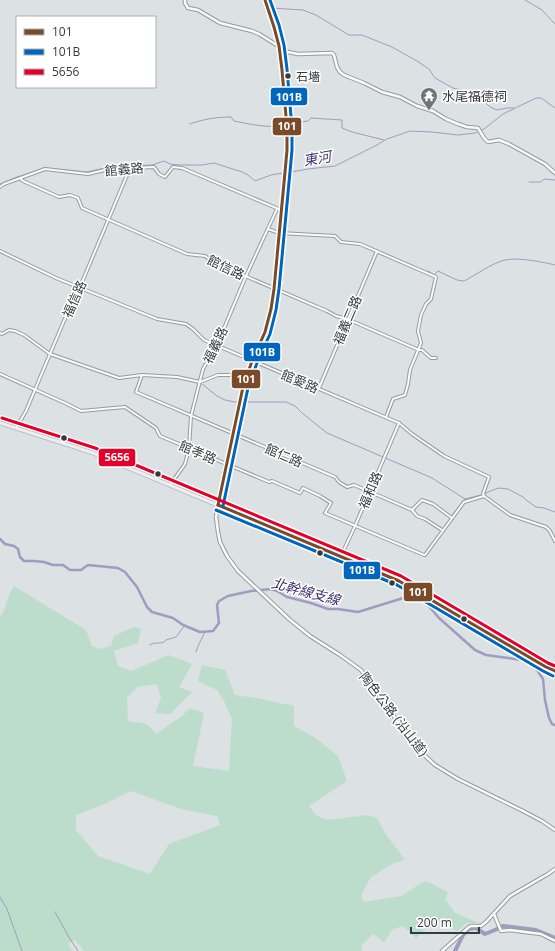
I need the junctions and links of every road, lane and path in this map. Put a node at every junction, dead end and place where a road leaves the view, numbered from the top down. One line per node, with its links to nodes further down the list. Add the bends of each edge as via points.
1 (185, 0): 3 (main road, via 188,8 198,10 220,23 259,34)
2 (265, 0): 3 (main road, 陶色公路 (沿山道))
3 (280, 48): 5 (main road, via 298,54 332,53 340,72 344,75 433,111 458,124 478,128 488,142 499,140 509,144 545,164); 9 (main road, 陶色公路 (沿山道), via 287,122)
4 (130, 168): 6 (street, 館義路, via 85,174 45,169); 8 (street, 館義路, via 154,167 165,177 173,167 182,168); 10 (street, 福信路)
5 (555, 173)
6 (20, 178): 7 (street, 館義路); 10 (street, 館信路, via 59,197 70,195 78,198 82,208)
7 (0, 187)
8 (277, 209): 9 (street, 館義路); 11 (street, 福義路)
9 (281, 210): 12 (main road, 陶色公路 (沿山道))
10 (108, 219): 15 (street, 館信路, via 187,254 205,256); 16 (street, 福信路)
11 (268, 229): 12 (street); 15 (street, 福義路)
12 (279, 233): 14 (street, via 335,236 341,242 360,244); 17 (main road, 陶色公路 (沿山道))
13 (0, 251): 16 (street, 館愛路)
14 (377, 251): 18 (street, 福義二路); 21 (street, via 436,277 432,299 426,304 421,315 418,331 421,343)
15 (246, 276): 17 (street, 館信路); 20 (street, 福義路)
16 (80, 287): 20 (street, 館愛路, via 157,319 186,324 204,340); 22 (street, 福信路)
17 (274, 289): 18 (street, 館信路); 24 (main road, 陶色公路 (沿山道), via 265,332)
18 (347, 319): 21 (street, 館信路); 29 (street, 福義二路)
19 (0, 333): 22 (street, via 16,331)
20 (216, 345): 24 (street, 館愛路); 28 (street, 福義路, via 203,369)
21 (419, 350): 23 (street, 館信路, via 431,358); 32 (street, via 410,370 405,395 393,399)
22 (50, 354): 26 (street, via 119,378); 30 (street, 福信路)
23 (436, 358)
24 (252, 361): 29 (street, 館愛路); 36 (main road, 陶色公路 (沿山道), via 243,387)
25 (0, 374): 30 (street, 館孝路)
26 (142, 375): 28 (street, via 177,377); 31 (street, 館仁路, via 136,392)
27 (242, 375): 28 (street, via 218,375)
28 (200, 382): 31 (street, 福義路)
29 (319, 388): 32 (street, 館愛路)
30 (35, 389): 35 (street, 福信路); 37 (street, 館孝路, via 80,411 125,407 156,428 160,436)
31 (191, 416): 36 (street, 館仁路); 37 (street, 福義路)
32 (386, 417): 34 (street, 館愛路)
33 (0, 423): 35 (main road)
34 (399, 423): 40 (street, 福和路); 41 (street, 館愛路, via 444,456 489,477 482,494)
35 (16, 428): 39 (main road, via 75,446)
36 (233, 434): 38 (main road, 陶色公路 (沿山道)); 40 (street, 館仁路, via 335,477 347,487 354,485)
37 (189, 448): 38 (street, 館孝路); 39 (street, 福義路, via 185,464)
38 (226, 465): 42 (main road, 陶色公路 (沿山道)); 45 (street, 館孝路, via 300,493 303,488 320,496 331,503 324,513)
39 (170, 485): 42 (main road)
40 (370, 492): 43 (street, 館仁路); 45 (street, 福和路)
41 (484, 496): 44 (street, via 464,502); 47 (street, via 510,515 546,527)
42 (218, 505): 48 (main road); 50 (main road, 陶色公路 (沿山道), via 216,517 223,549 238,571 301,630 361,670 422,753 435,765 458,779)
43 (412, 510): 44 (street, via 422,500 433,504); 46 (street, 館仁路, via 417,516)
44 (452, 518): 46 (street)
45 (355, 526): 46 (street, 館孝路, via 424,555); 48 (street, 福和路)
46 (442, 530)
47 (555, 541)
48 (341, 556): 49 (main road, via 399,581)
49 (555, 671)
50 (555, 830)
51 (555, 869): 52 (main road, via 510,896)
52 (494, 914): 53 (main road, via 501,930 541,934); 54 (main road, via 481,926 469,927)
53 (555, 941)
54 (442, 951)

